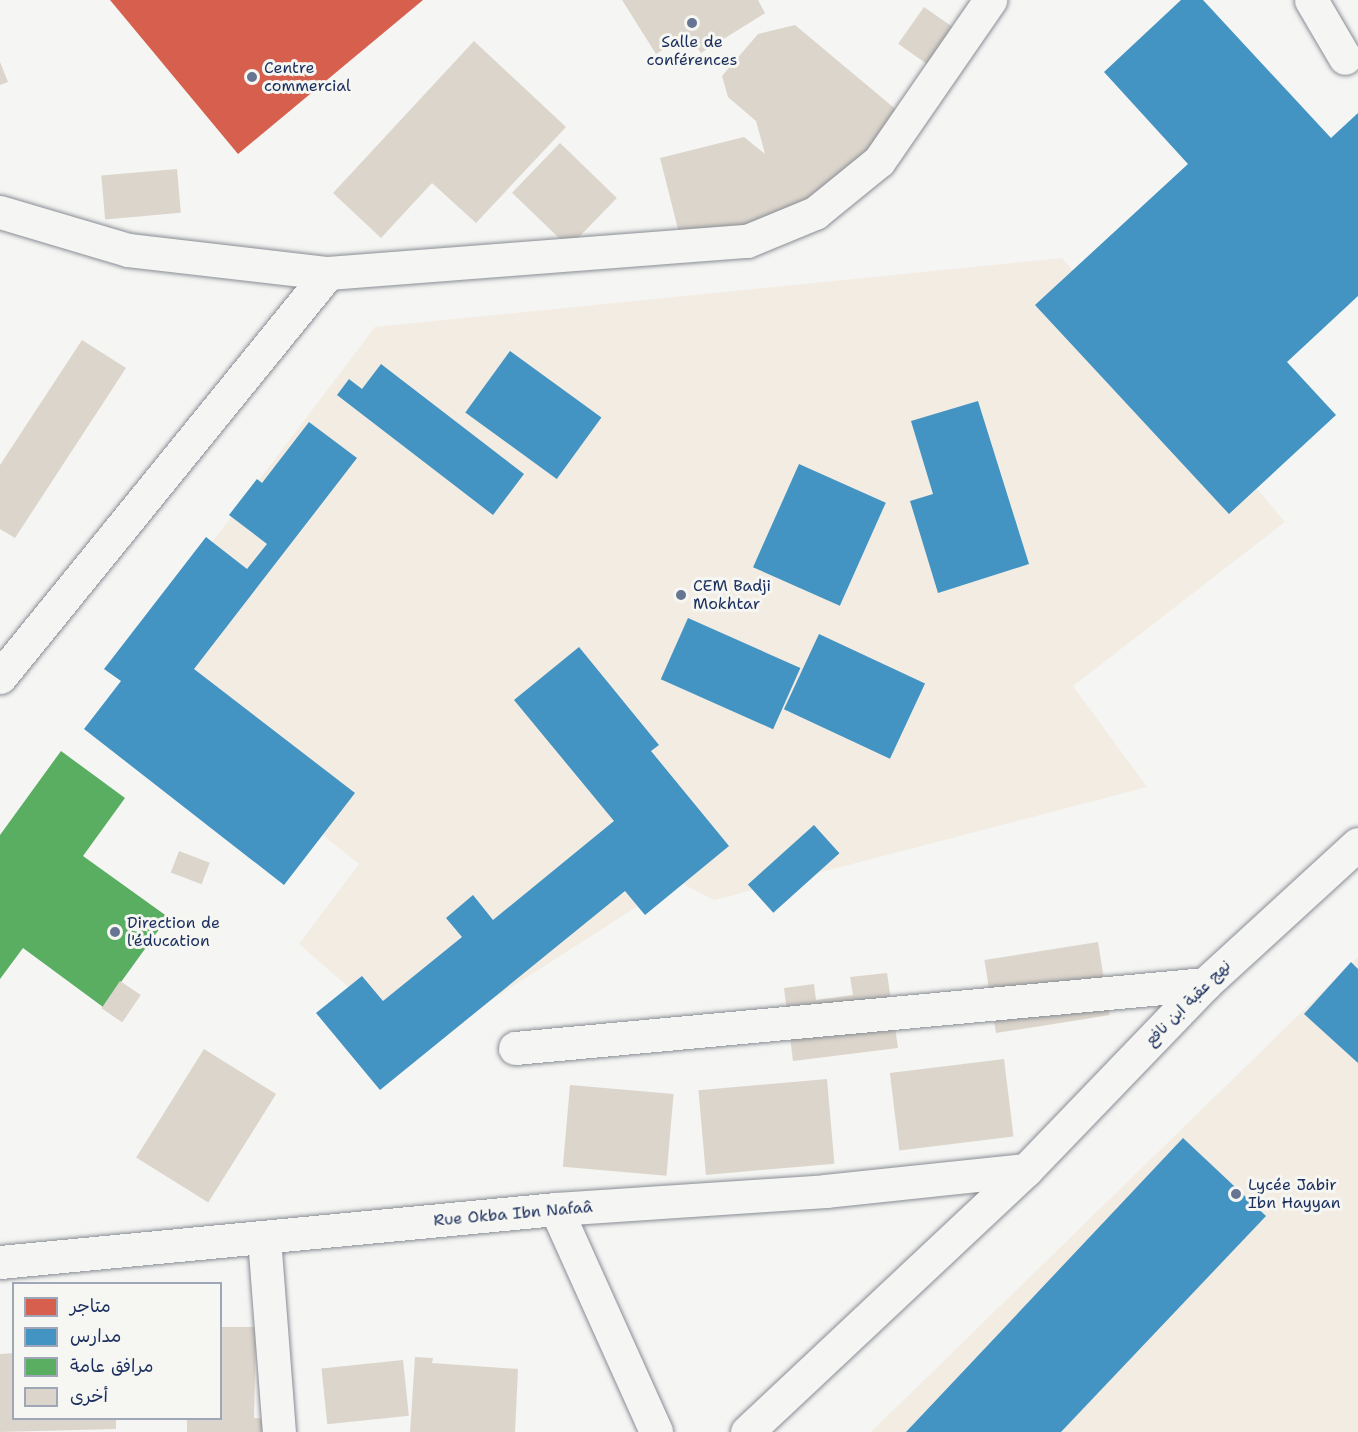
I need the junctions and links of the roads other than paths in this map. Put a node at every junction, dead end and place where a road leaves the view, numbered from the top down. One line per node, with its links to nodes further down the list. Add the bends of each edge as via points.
1 (990, 0): 5 (street, via 879,161 815,213 757,237 657,250)
2 (1311, 0): 3 (street)
3 (1345, 58)
4 (0, 212): 5 (street, via 128,250)
5 (328, 273): 6 (street)
6 (0, 677)
7 (1358, 844): 8 (street, نهج عقبة ابن نافع)
8 (1205, 984): 9 (street); 10 (street, نهج عقبة ابن نافع)
9 (515, 1048)
10 (1026, 1170): 11 (street, Rue Okba Ibn Nafaâ, via 825,1191); 16 (street, نهج عقبة ابن نافع)
11 (556, 1209): 12 (street, Rue Okba Ibn Nafaâ); 15 (street)
12 (264, 1238): 13 (street, Rue Okba Ibn Nafaâ); 14 (street)
13 (0, 1262)
14 (279, 1432)
15 (656, 1432)
16 (747, 1432)

